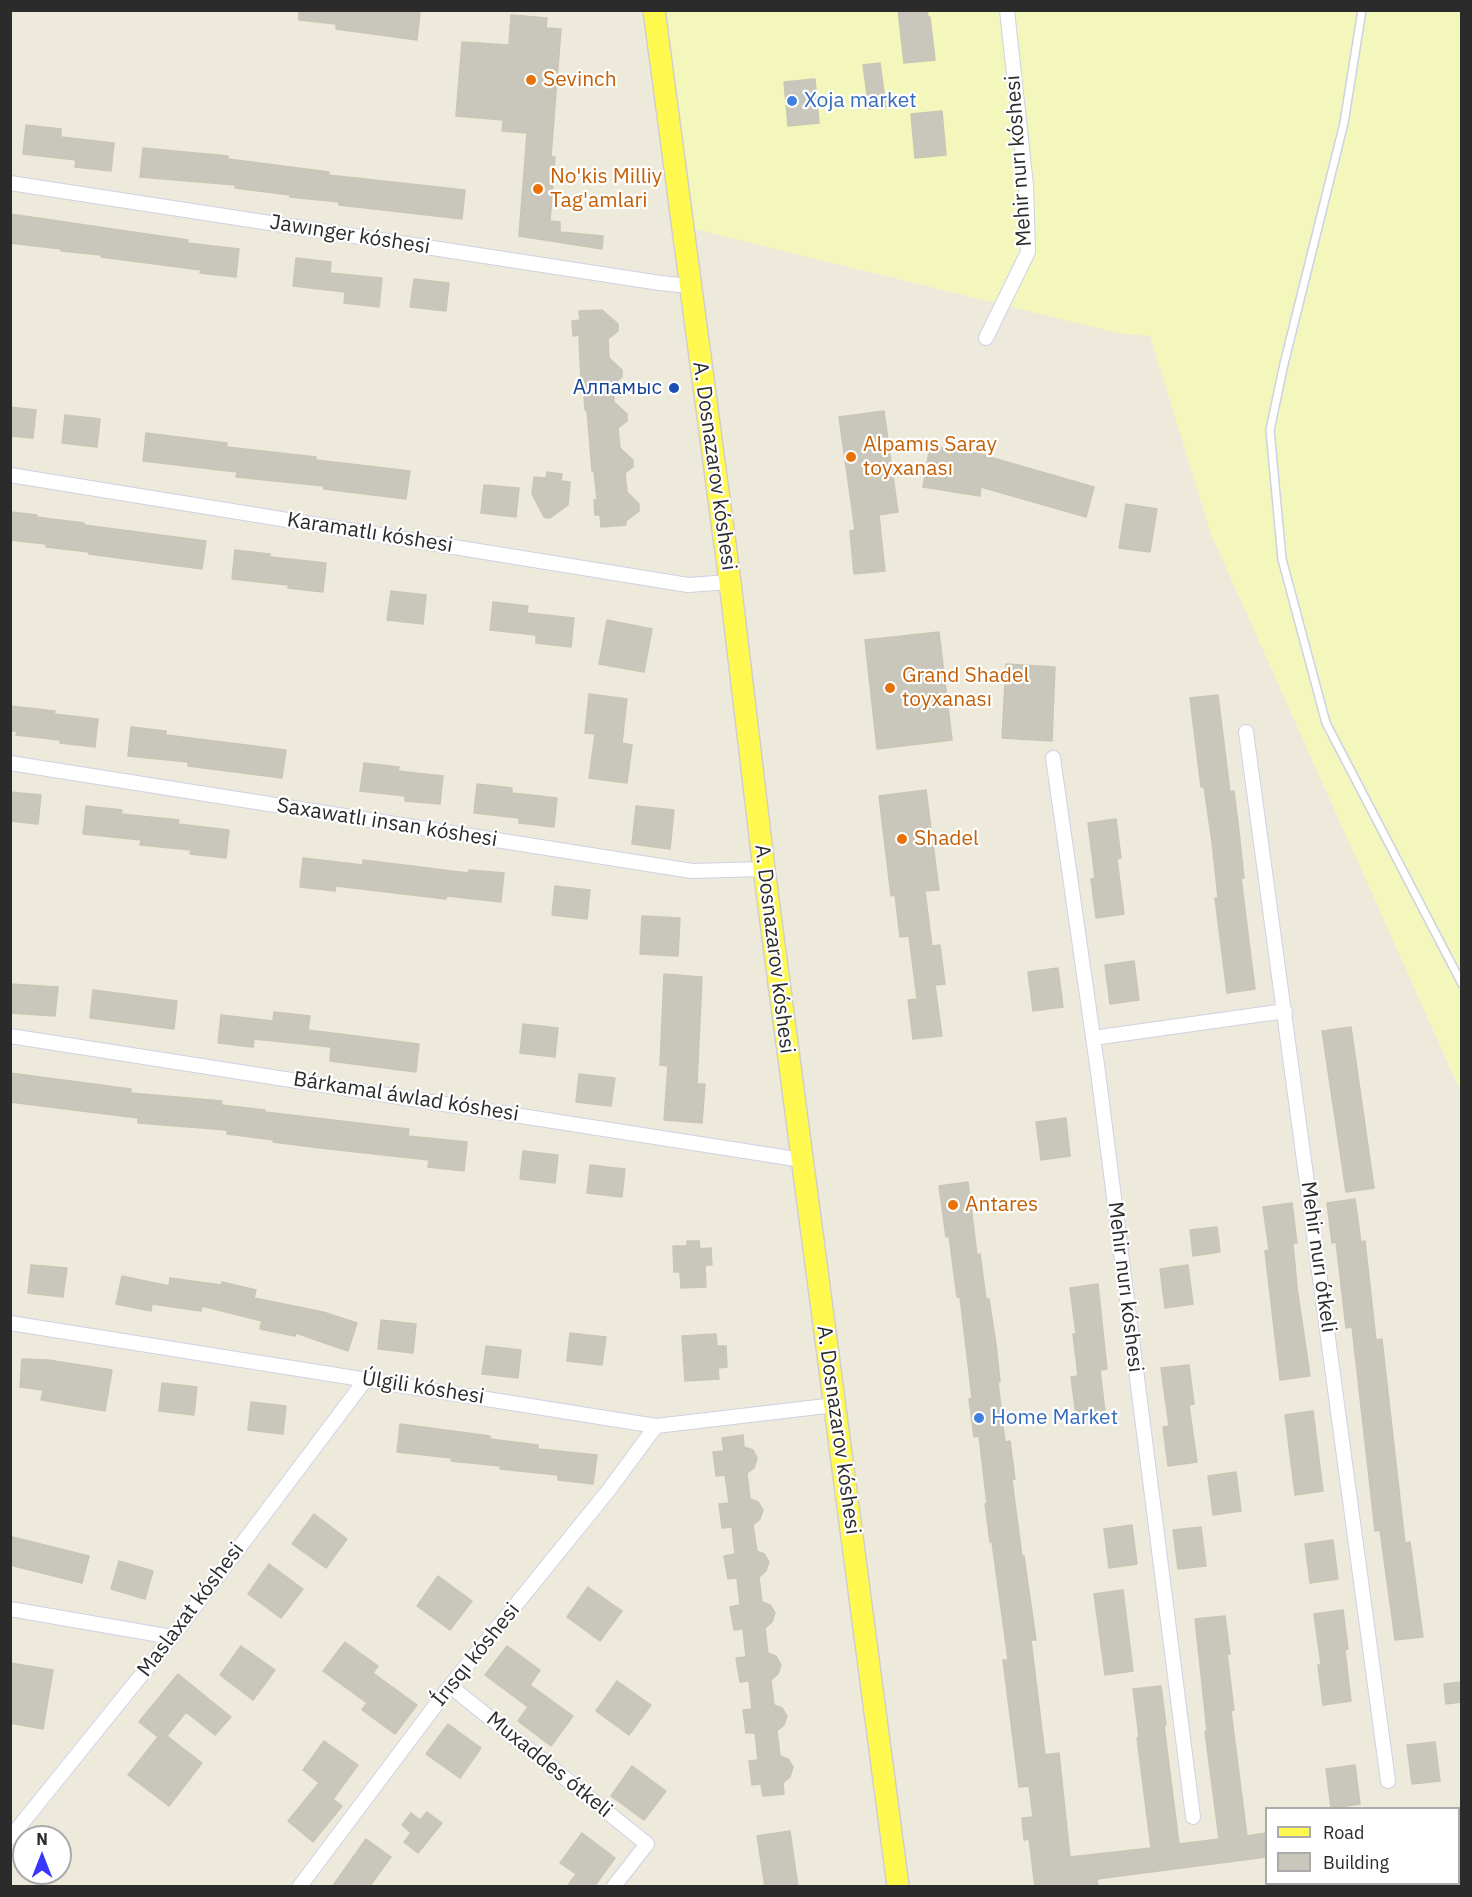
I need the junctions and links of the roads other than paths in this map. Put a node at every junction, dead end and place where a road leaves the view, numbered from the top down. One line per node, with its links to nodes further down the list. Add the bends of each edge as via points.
1 (654, 10): 5 (main road, A. Dosnazarov kóshesi)
2 (1008, 10): 6 (street, Mehir nurı kóshesi, via 1026,185 1028,252)
3 (1362, 10): 13 (lane, via 1344,123 1270,430 1282,559 1326,723)
4 (10, 183): 5 (street, Jawınger kóshesi)
5 (689, 286): 8 (main road, A. Dosnazarov kóshesi)
6 (986, 338)
7 (10, 475): 8 (street, Karamatlı kóshesi, via 688,585)
8 (730, 582): 12 (main road, A. Dosnazarov kóshesi)
9 (1246, 732): 14 (street, Mehir nurı ótkeli)
10 (1053, 758): 16 (street, Mehir nurı kóshesi)
11 (10, 763): 12 (street, Saxawatlı insan kóshesi, via 692,871)
12 (764, 869): 17 (main road, A. Dosnazarov kóshesi)
13 (1461, 984)
14 (1285, 1011): 16 (street); 25 (street, Mehir nurı ótkeli)
15 (10, 1036): 17 (street, Bárkamal áwlad kóshesi)
16 (1093, 1038): 26 (street, Mehir nurı kóshesi)
17 (802, 1160): 20 (main road, A. Dosnazarov kóshesi)
18 (10, 1323): 19 (street, Úlgili kóshesi)
19 (366, 1379): 21 (street, Úlgili kóshesi); 23 (street, Maslaxat kóshesi)
20 (835, 1405): 21 (street, Úlgili kóshesi); 30 (main road, A. Dosnazarov kóshesi)
21 (656, 1426): 24 (street, Írısqı kóshesi)
22 (10, 1609): 23 (street)
23 (172, 1637): 27 (street, Maslaxat kóshesi)
24 (450, 1686): 28 (street, Írısqı kóshesi); 29 (street, Muxaddes ótkeli, via 647,1844)
25 (1388, 1781)
26 (1193, 1817)
27 (10, 1838)
28 (300, 1887)
29 (614, 1887)
30 (898, 1887)

